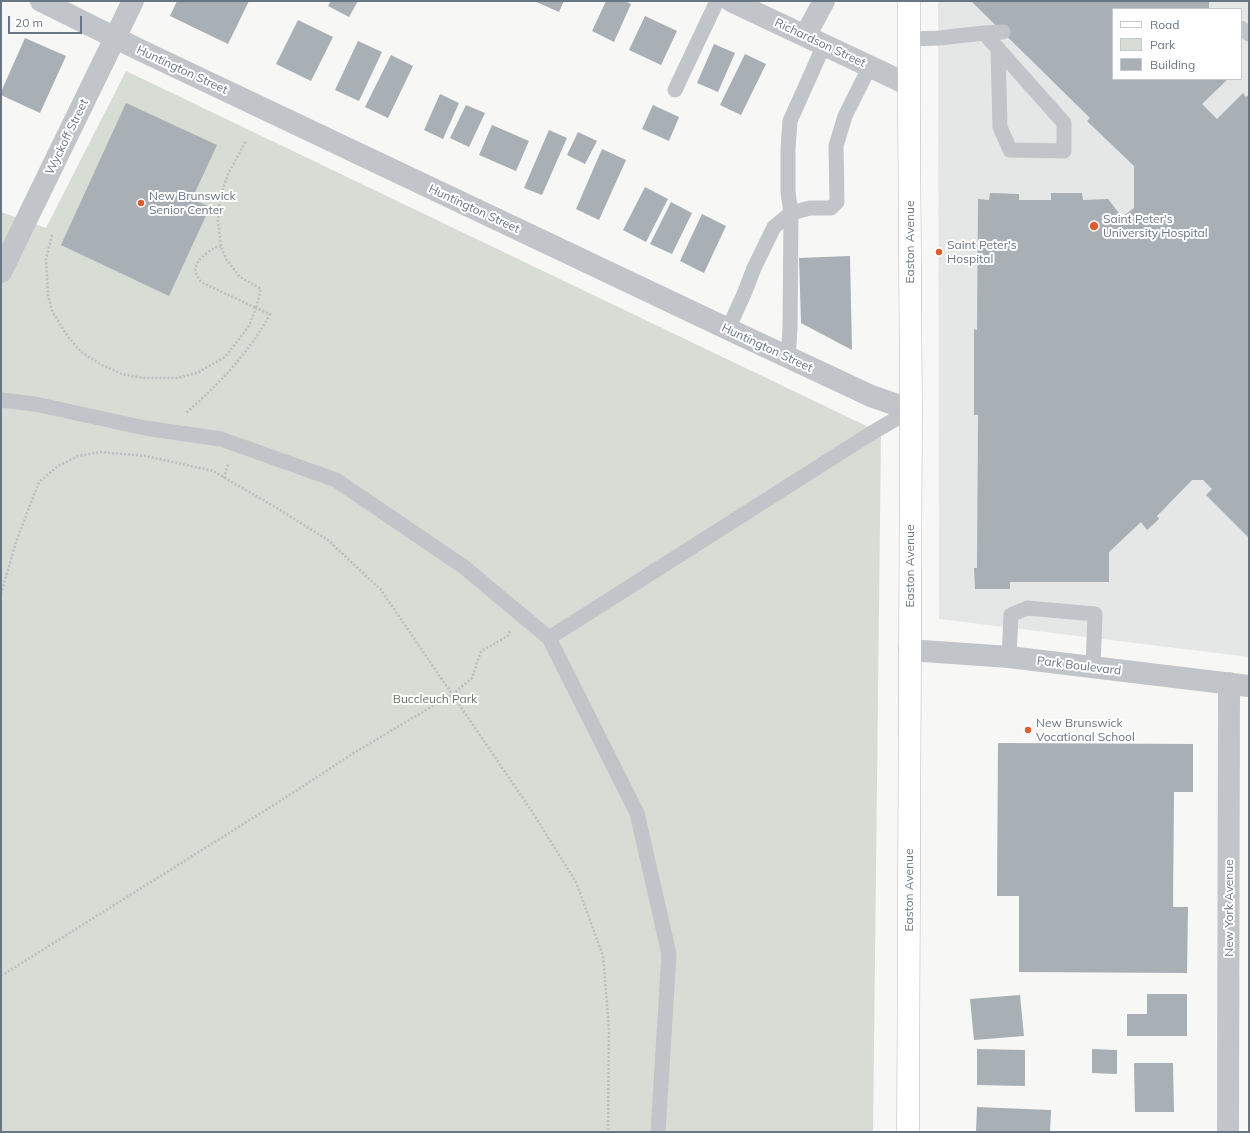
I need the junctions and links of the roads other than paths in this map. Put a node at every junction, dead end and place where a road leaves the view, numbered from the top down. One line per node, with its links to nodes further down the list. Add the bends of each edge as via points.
1 (41, 1): 10 (street, Huntington Street)
2 (133, 1): 10 (street, Wyckoff Street)
3 (717, 1): 16 (lane)
4 (731, 1): 9 (street, Richardson Street)
5 (824, 1): 9 (street)
6 (909, 1): 11 (street, Easton Avenue)
7 (1003, 32): 8 (lane)
8 (984, 34): 11 (lane); 13 (lane)
9 (805, 36): 12 (street, Richardson Street)
10 (115, 38): 18 (street, Wyckoff Street); 19 (street, Huntington Street)
11 (909, 39): 15 (street, Easton Avenue)
12 (824, 45): 14 (street, Richardson Street); 17 (lane, via 790,121 788,192)
13 (998, 48): 13 (lane, via 1000,127 1010,150 1064,151 1064,123)
14 (870, 66): 15 (street, Richardson Street); 17 (lane, via 845,116 836,146 837,202 831,208 810,208)
15 (909, 85): 22 (street, Easton Avenue)
16 (675, 90)
17 (791, 213): 19 (lane, via 774,227); 20 (lane)
18 (1, 272)
19 (728, 330): 20 (street, Huntington Street)
20 (788, 358): 22 (street, Huntington Street, via 871,396)
21 (1, 400): 23 (lane, via 35,404 146,428 221,439 336,480 464,567)
22 (911, 410): 23 (lane); 24 (street, Easton Avenue)
23 (549, 638): 28 (lane, via 637,813 669,954)
24 (910, 650): 25 (street, Park Boulevard); 29 (street, Easton Avenue)
25 (1009, 657): 26 (street, Park Boulevard); 26 (lane, via 1011,615 1027,608 1095,614)
26 (1093, 667): 27 (street, Park Boulevard)
27 (1239, 685): 30 (street, New York Avenue)
28 (658, 1132)
29 (908, 1132)
30 (1228, 1132)

